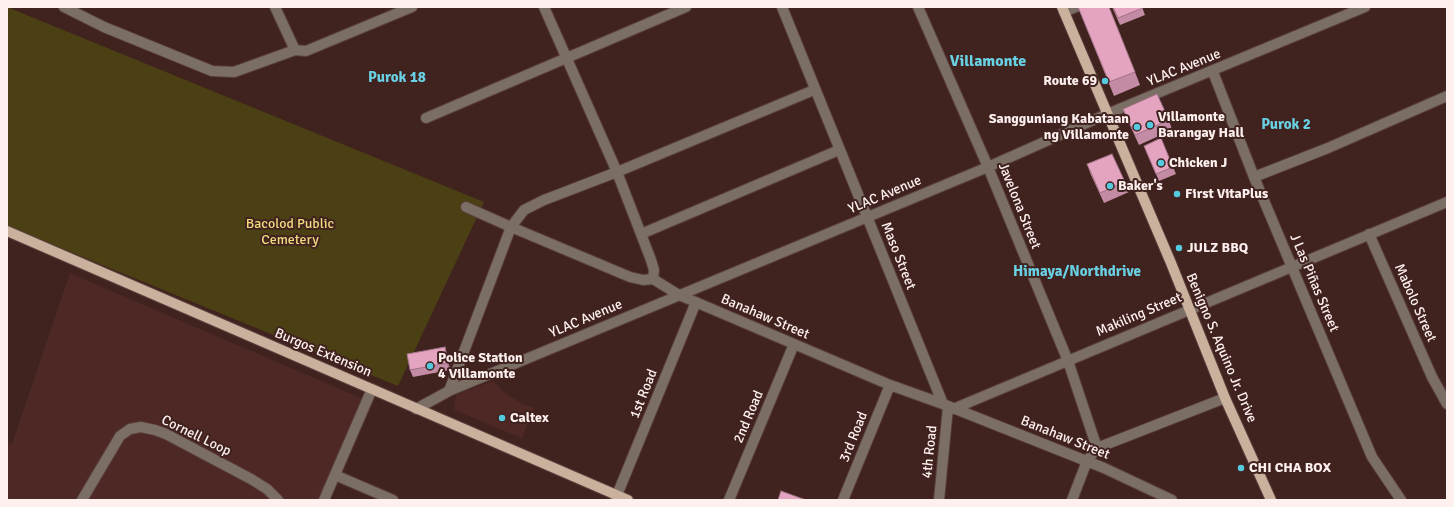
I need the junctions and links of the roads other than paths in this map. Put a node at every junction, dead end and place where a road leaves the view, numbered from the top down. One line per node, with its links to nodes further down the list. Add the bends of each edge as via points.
1 (64, 7): 11 (street, via 212,71 234,72)
2 (275, 7): 11 (street)
3 (412, 7): 11 (street, via 306,51)
4 (544, 7): 12 (street)
5 (686, 7): 12 (street)
6 (782, 7): 14 (street, Maso Street)
7 (918, 7): 19 (street, Javelona Street)
8 (1076, 7): 10 (street)
9 (1365, 7): 13 (street, YLAC Avenue)
10 (1063, 9): 16 (main road, Benigno S. Aquino Jr. Drive)
11 (295, 50)
12 (565, 58): 17 (street); 20 (street)
13 (1213, 72): 16 (street, YLAC Avenue); 21 (street, J Las Piñas Street)
14 (814, 90): 18 (street, Maso Street); 20 (street)
15 (1447, 96): 21 (street)
16 (1107, 114): 19 (street, YLAC Avenue); 33 (main road, Benigno S. Aquino Jr. Drive)
17 (426, 118)
18 (839, 150): 24 (street, Maso Street); 27 (street)
19 (988, 167): 24 (street, YLAC Avenue); 35 (street, Javelona Street)
20 (617, 172): 25 (street, via 524,210); 27 (street)
21 (1254, 177): 29 (street, J Las Piñas Street)
22 (1446, 205): 28 (street, Makiling Street)
23 (466, 207): 25 (street, Banahaw Street)
24 (867, 218): 31 (street, YLAC Avenue); 41 (street, Maso Street)
25 (511, 228): 30 (street, Banahaw Street, via 630,277); 38 (street)
26 (7, 231): 37 (main road, Burgos Extension)
27 (641, 234): 30 (street, via 654,270)
28 (1369, 234): 29 (street, Makiling Street); 40 (street, Mabolo Street, via 1432,377)
29 (1291, 266): 33 (street, Makiling Street); 58 (street, J Las Piñas Street, via 1372,457)
30 (654, 280): 31 (street, Banahaw Street)
31 (679, 294): 32 (street, Banahaw Street); 38 (street, YLAC Avenue)
32 (696, 302): 34 (street, Banahaw Street); 46 (street, 1st Road)
33 (1189, 309): 35 (street, Makiling Street); 39 (main road, Benigno S. Aquino Jr. Drive)
34 (794, 344): 36 (street, Banahaw Street); 52 (street, 2nd Road)
35 (1068, 361): 41 (street, Makiling Street); 43 (street, Javelona Street)
36 (890, 385): 41 (street, Banahaw Street); 53 (street, 3rd Road)
37 (372, 389): 42 (main road, Burgos Extension); 45 (street)
38 (449, 392): 42 (street, YLAC Avenue)
39 (1225, 398): 43 (street); 57 (main road, Benigno S. Aquino Jr. Drive)
40 (1447, 404)
41 (948, 406): 44 (street, Banahaw Street); 54 (street, 4th Road)
42 (416, 408): 46 (main road, Burgos Extension)
43 (1097, 448): 44 (street)
44 (1087, 461): 55 (street); 56 (street, Banahaw Street)
45 (335, 475): 49 (street); 50 (street)
46 (616, 498): 51 (main road, Burgos Extension)
47 (82, 500): 48 (street, Cornell Loop, via 120,436 130,429 141,427 166,434 251,479)
48 (278, 500)
49 (324, 500)
50 (393, 500)
51 (628, 500)
52 (729, 500)
53 (843, 500)
54 (939, 500)
55 (1072, 500)
56 (1172, 500)
57 (1271, 500)
58 (1401, 500)

